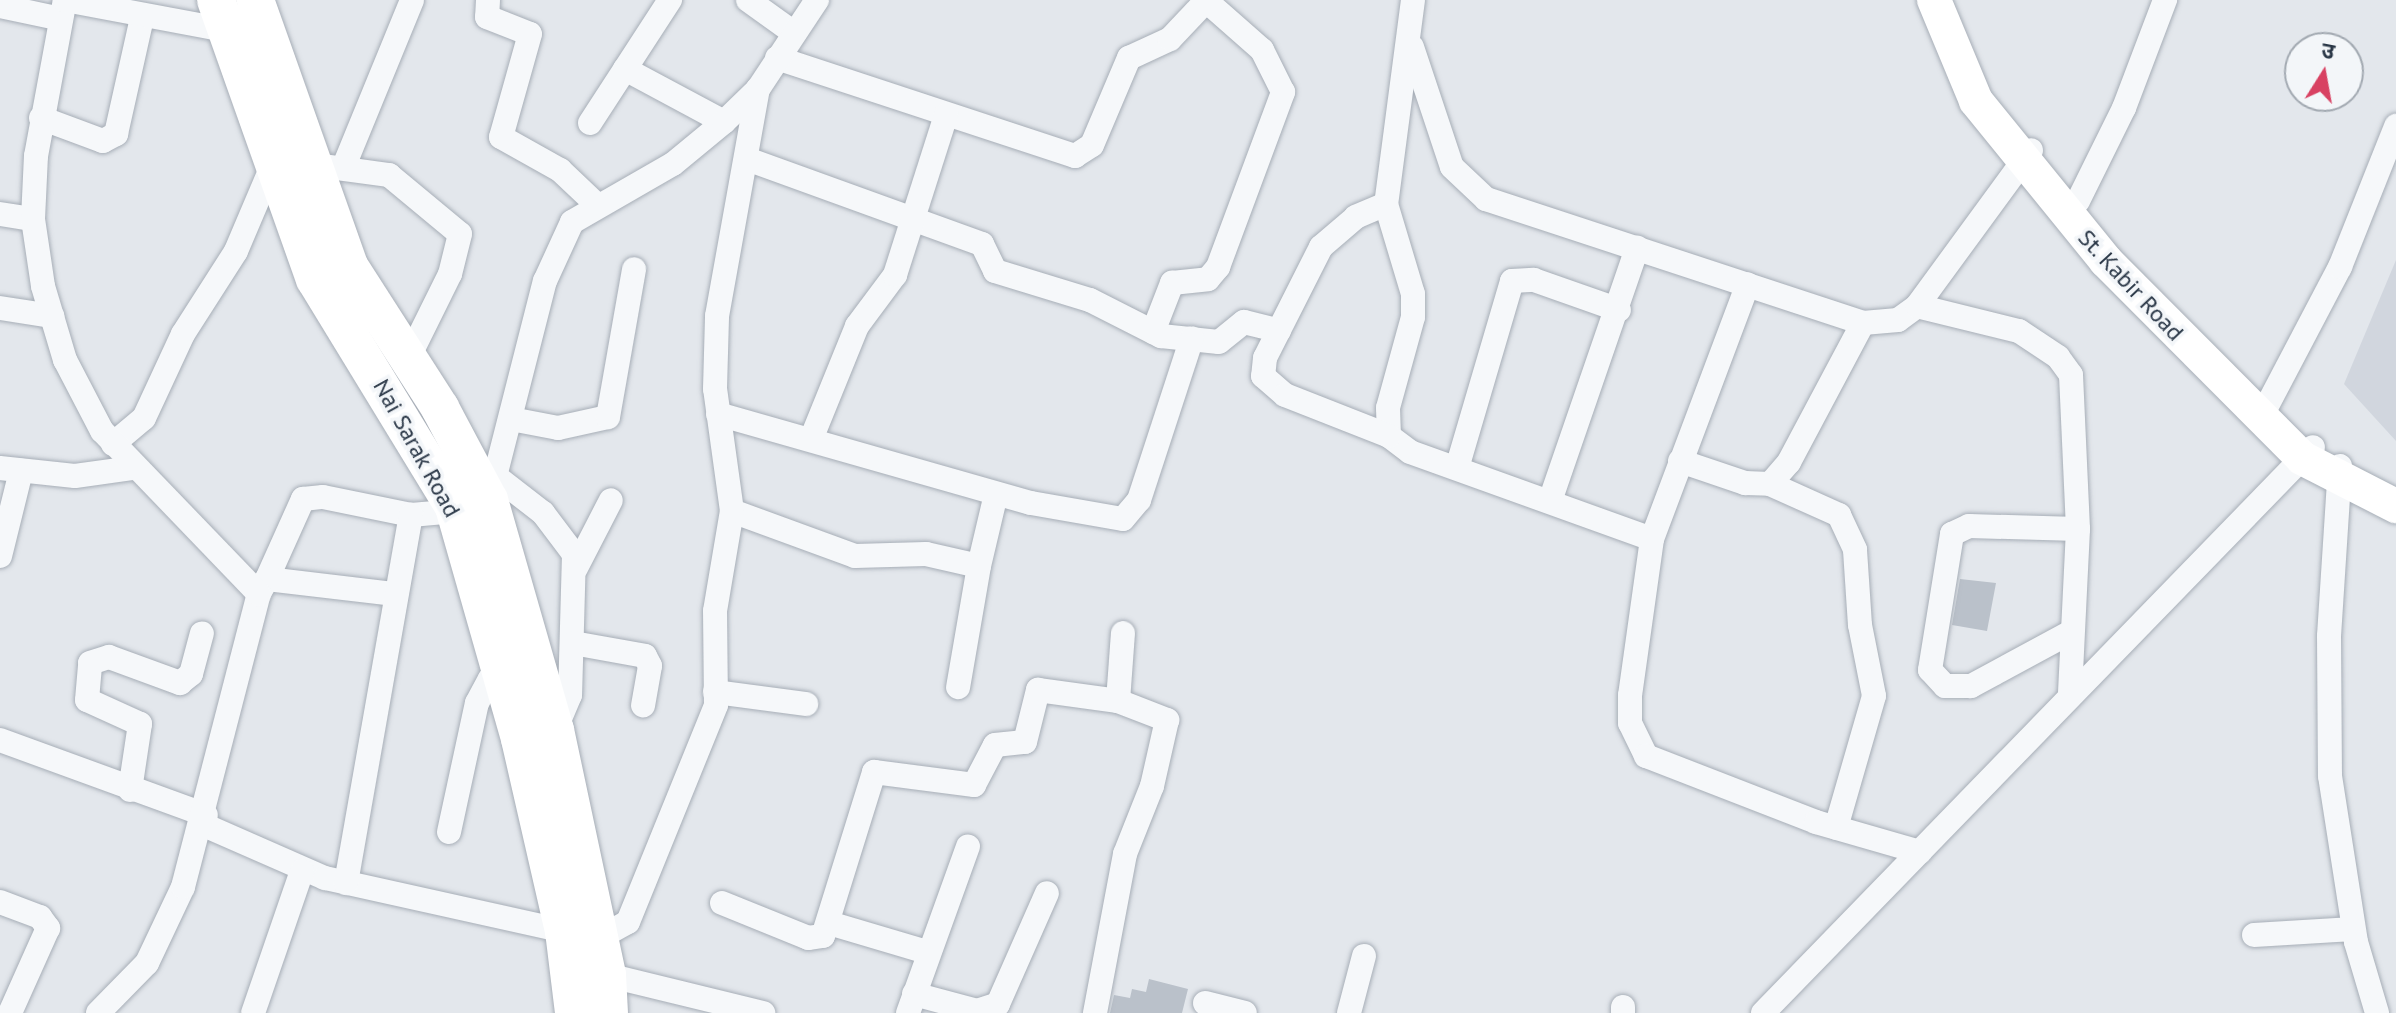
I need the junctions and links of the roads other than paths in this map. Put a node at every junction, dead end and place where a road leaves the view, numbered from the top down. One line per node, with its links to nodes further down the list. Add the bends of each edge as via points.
1 (255, 0): 30 (main road, Nai Sarak Road)
2 (412, 0): 30 (street)
3 (488, 0): 32 (street, via 487,17 530,34 501,137 560,170)
4 (670, 0): 20 (street)
5 (748, 0): 17 (street)
6 (817, 0): 17 (street)
7 (1413, 0): 18 (street)
8 (1934, 0): 27 (main road, St. Kabir Road, via 1976,101)
9 (1954, 0): 27 (main road, St. Kabir Road)
10 (2165, 0): 31 (street, via 2124,108)
11 (1205, 1): 22 (street, via 1170,39 1129,58 1087,153 1065,154); 46 (street, via 1262,50 1283,92 1218,267 1200,282 1172,283)
12 (0, 6): 16 (street)
13 (115, 6): 15 (street); 16 (street, via 65,0)
14 (221, 15): 15 (street); 28 (main road, Nai Sarak Road)
15 (142, 18): 23 (street, via 116,134 103,141)
16 (61, 19): 23 (street)
17 (794, 33): 19 (street)
18 (1411, 41): 33 (street, via 1388,156); 37 (street, via 1436,128 1467,186 1486,199)
19 (777, 58): 21 (street); 22 (street)
20 (625, 69): 24 (street); 25 (street)
21 (758, 89): 24 (street); 29 (street)
22 (946, 115): 36 (street)
23 (41, 118): 35 (street)
24 (724, 122): 32 (street, via 673,164)
25 (590, 123)
26 (2396, 126): 49 (street, via 2340,267)
27 (2026, 155): 31 (main road, St. Kabir Road); 40 (street); 56 (main road, St. Kabir Road, via 2106,261)
28 (276, 157): 54 (street, via 236,251 183,334 144,418); 61 (main road, Nai Sarak Road, via 315,279)
29 (747, 159): 36 (street); 50 (street, via 717,316)
30 (330, 165): 48 (main road, Nai Sarak Road, via 349,266); 48 (street, via 389,175 460,234 450,274)
31 (2078, 201): 49 (main road, St. Kabir Road)
32 (596, 204): 51 (street, via 572,222 558,247)
33 (1386, 204): 45 (street, via 1356,217 1321,247); 52 (street, via 1413,305 1411,340 1388,408)
34 (0, 214): 35 (street)
35 (33, 219): 43 (street)
36 (914, 219): 46 (street, via 982,244 995,271 1090,300); 53 (street, via 895,275 857,326)
37 (1637, 248): 39 (street); 42 (street)
38 (634, 269): 51 (street, via 608,417 558,428)
39 (1748, 284): 44 (street); 55 (street)
40 (1917, 306): 44 (street, via 1898,320); 69 (street, via 2019,331 2064,366 2075,396)
41 (0, 308): 43 (street)
42 (1619, 310): 58 (street, via 1534,280 1512,281); 65 (street)
43 (52, 316): 54 (street, via 65,360)
44 (1863, 323): 60 (street, via 1789,462)
45 (1279, 331): 47 (street, via 1244,322 1222,342); 52 (street, via 1265,358 1267,383)
46 (1153, 332): 47 (street)
47 (1192, 338): 63 (street, via 1130,517 1116,519)
48 (409, 357): 61 (main road, Nai Sarak Road)
49 (2268, 404): 56 (main road, St. Kabir Road)
50 (718, 414): 53 (street); 67 (street)
51 (511, 419): 61 (street)
52 (1389, 436): 58 (street, via 1410,452)
53 (812, 437): 63 (street)
54 (113, 444): 57 (street)
55 (1680, 461): 60 (street, via 1745,483); 70 (street)
56 (2324, 463): 62 (main road, St. Kabir Road); 66 (main road, St. Kabir Road); 83 (street); 101 (street, via 2327,713 2337,845)
57 (133, 468): 59 (street, via 75,476); 74 (street)
58 (1457, 468): 65 (street)
59 (10, 470): 71 (street)
60 (1770, 484): 91 (street, via 1839,515 1855,550 1860,625 1874,696)
61 (479, 492): 68 (street); 73 (street, via 568,539); 80 (main road, Nai Sarak Road)
62 (2396, 492)
63 (996, 494): 72 (street)
64 (611, 500): 73 (street)
65 (1550, 501): 70 (street)
66 (2396, 506)
67 (732, 511): 72 (street, via 855,556 926,554); 82 (street, via 715,611)
68 (411, 515): 74 (street, via 323,497 303,499); 75 (street)
69 (2078, 529): 76 (street); 76 (street, via 1969,526 1952,534 1930,670 1945,686 1971,686)
70 (1652, 539): 91 (street, via 1630,695 1635,741 1658,764)
71 (0, 556)
72 (979, 566): 81 (street)
73 (576, 568): 79 (street)
74 (263, 587): 75 (street); 90 (street, via 227,705)
75 (395, 594): 96 (street)
76 (2071, 632): 83 (street)
77 (202, 633): 89 (street, via 191,674 180,683 109,657 90,663 87,700 140,724)
78 (1123, 633): 84 (street)
79 (573, 643): 86 (street, via 645,656 650,666); 87 (street, via 570,695)
80 (519, 660): 87 (main road, Nai Sarak Road); 92 (street, via 477,703); 102 (main road, Nai Sarak Road)
81 (958, 687)
82 (715, 692): 85 (street); 102 (street, via 713,720 628,922)
83 (2070, 694): 94 (street)
84 (1118, 701): 100 (street, via 1038,690 1025,742 995,745 984,777 974,785 874,772); 115 (street, via 1167,720 1152,786 1125,854)
85 (806, 704)
86 (643, 705)
87 (555, 730): 102 (main road, Nai Sarak Road)
88 (0, 740): 89 (street)
89 (130, 790): 90 (street)
90 (205, 820): 95 (street); 110 (street, via 165,932 147,963)
91 (1836, 828): 94 (street)
92 (449, 832)
93 (968, 846): 104 (street)
94 (1920, 852): 118 (street)
95 (302, 871): 96 (street); 111 (street)
96 (346, 883): 102 (street)
97 (1047, 893): 108 (street, via 998,1004 977,1011)
98 (0, 902): 109 (street, via 40,917 48,928)
99 (722, 903): 100 (street, via 808,938 823,936)
100 (829, 923): 104 (street)
101 (2353, 929): 103 (street); 119 (street)
102 (582, 934): 106 (main road, Nai Sarak Road); 112 (main road, Nai Sarak Road)
103 (2254, 935)
104 (927, 952): 108 (street)
105 (1364, 956): 117 (street)
106 (607, 975): 113 (main road, Nai Sarak Road); 114 (street)
107 (1205, 1003): 116 (street)
108 (911, 1004)
109 (10, 1013)
110 (98, 1013)
111 (253, 1013)
112 (574, 1013)
113 (609, 1013)
114 (763, 1013)
115 (1095, 1013)
116 (1245, 1013)
117 (1349, 1013)
118 (1763, 1013)
119 (2377, 1013)

